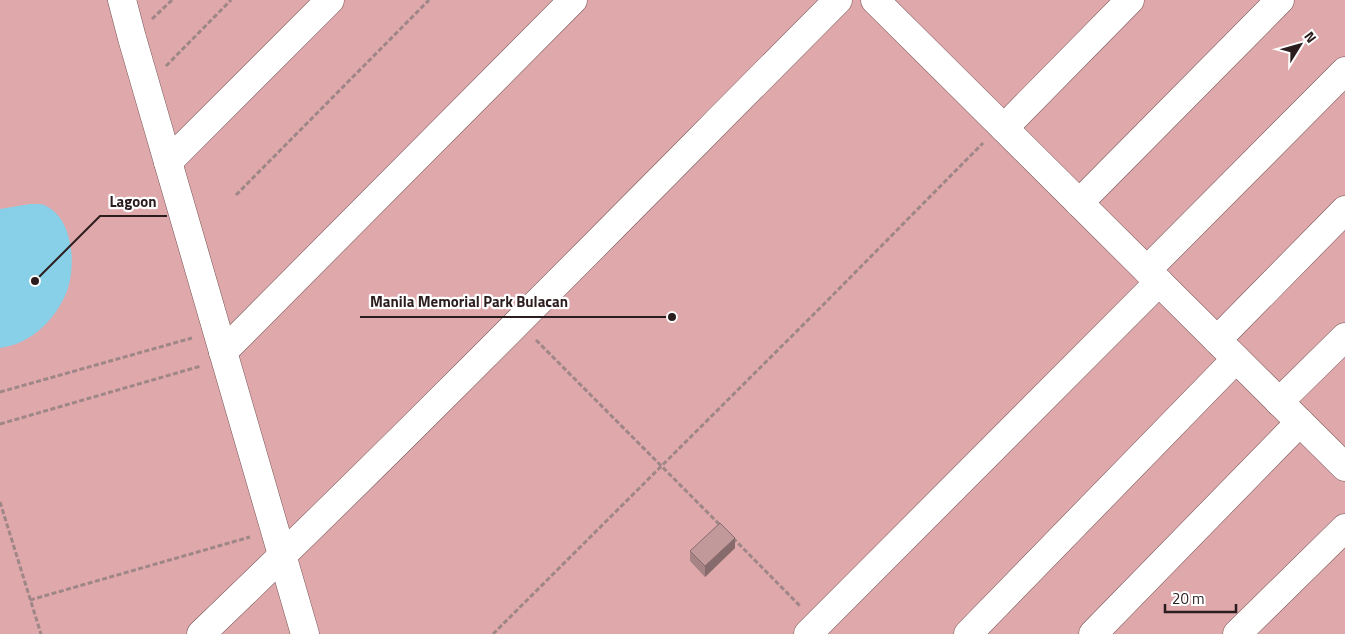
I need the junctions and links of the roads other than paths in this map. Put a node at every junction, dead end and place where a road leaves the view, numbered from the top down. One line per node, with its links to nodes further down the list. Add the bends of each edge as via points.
1 (122, 0): 10 (street)
2 (330, 0): 10 (street)
3 (573, 0): 16 (street)
4 (838, 0): 22 (street)
5 (875, 0): 9 (street)
6 (1130, 0): 9 (street)
7 (1280, 0): 11 (street)
8 (1345, 71): 13 (street)
9 (1003, 126): 11 (street)
10 (168, 162): 16 (street)
11 (1079, 202): 13 (street)
12 (1345, 210): 15 (street)
13 (1153, 276): 15 (street); 23 (street)
14 (1345, 337): 18 (street)
15 (1216, 340): 17 (street)
16 (221, 348): 22 (street)
17 (1236, 359): 18 (street); 26 (street)
18 (1279, 402): 19 (street)
19 (1300, 422): 20 (street); 27 (street)
20 (1345, 467)
21 (1345, 528): 28 (street)
22 (282, 556): 24 (street); 25 (street)
23 (813, 629)
24 (201, 634)
25 (305, 634)
26 (968, 634)
27 (1093, 634)
28 (1237, 634)

